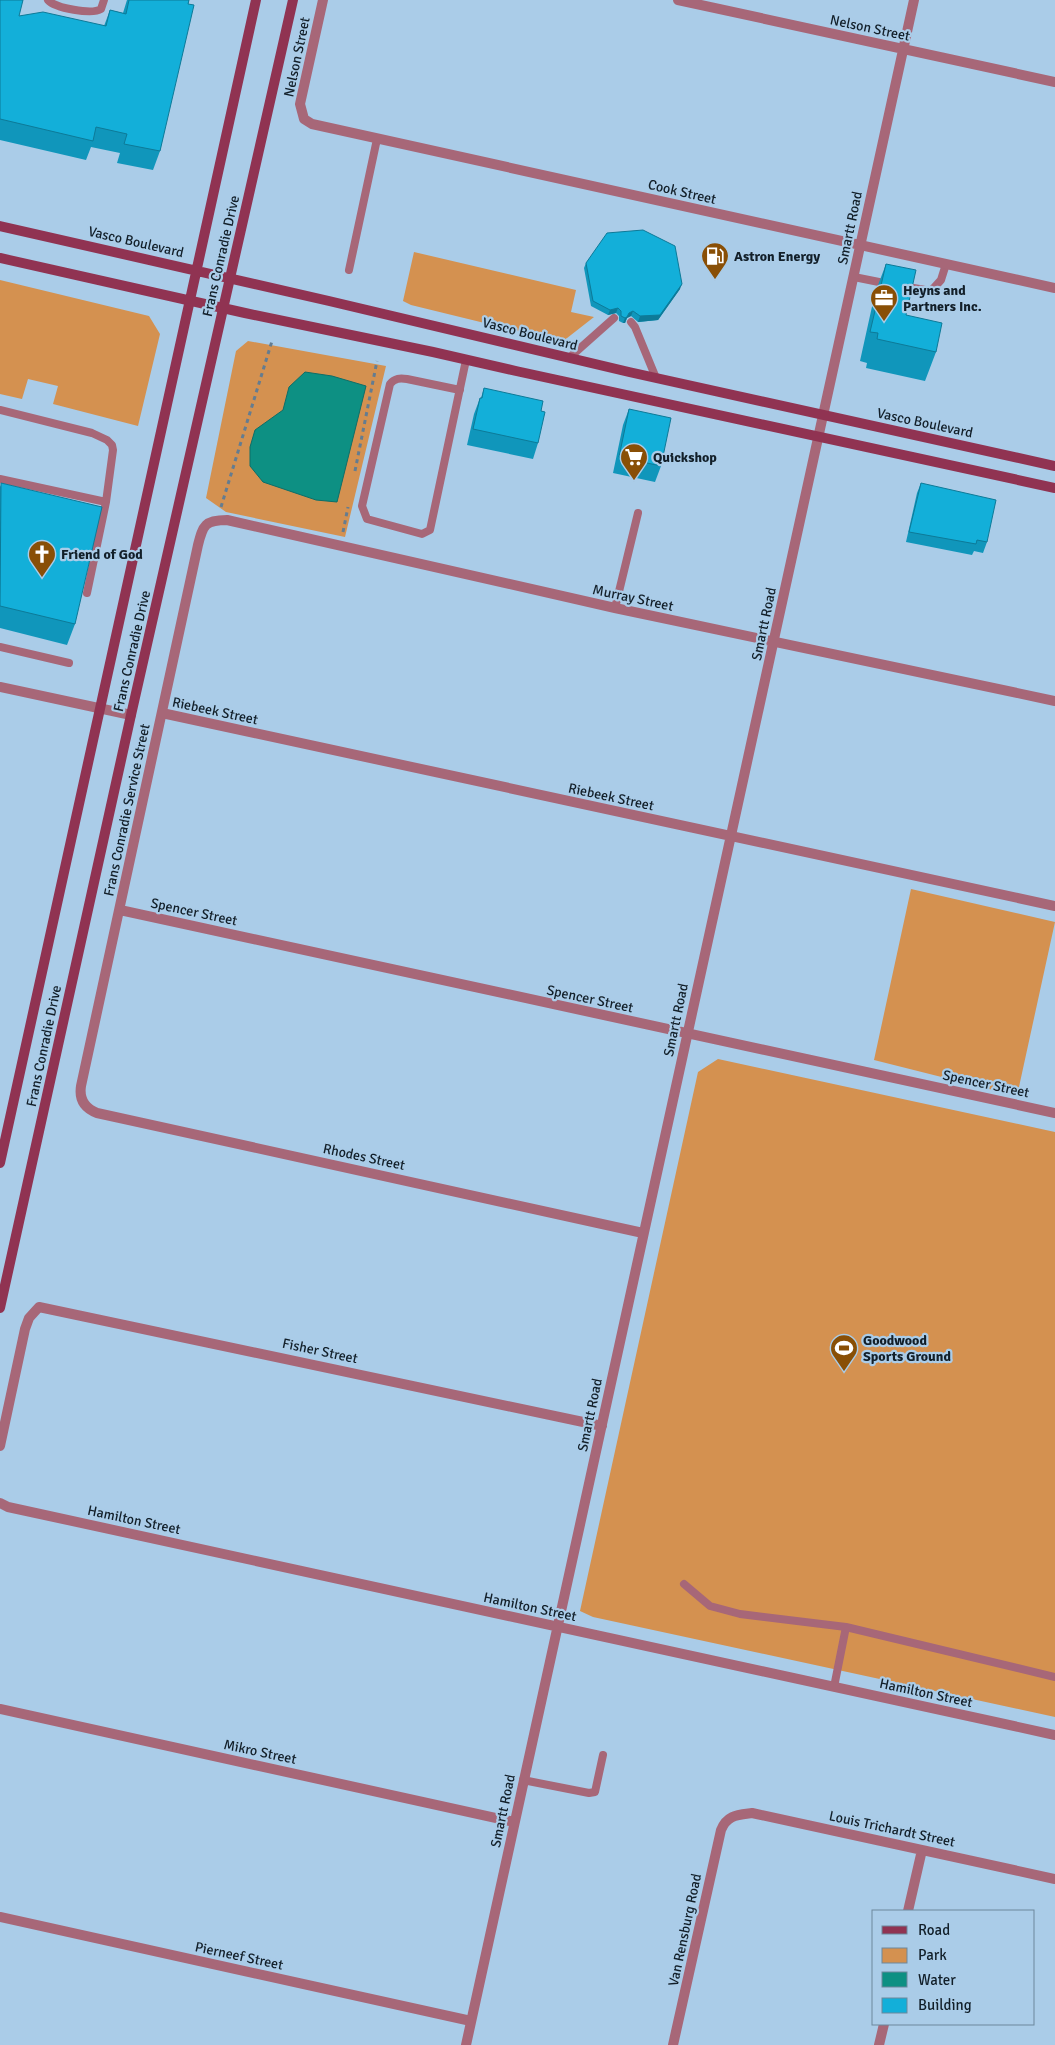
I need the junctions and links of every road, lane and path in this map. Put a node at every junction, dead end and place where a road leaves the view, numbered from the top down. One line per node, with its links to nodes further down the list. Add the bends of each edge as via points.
1 (48, 0): 2 (lane, via 54,5 94,12 101,9)
2 (104, 0)
3 (255, 0): 16 (main road, Frans Conradie Drive)
4 (293, 0): 19 (main road, Frans Conradie Drive)
5 (323, 0): 10 (street, Nelson Street, via 300,104)
6 (678, 0): 8 (street, Nelson Street)
7 (914, 0): 8 (street, Smartt Road)
8 (903, 49): 9 (street, Nelson Street); 13 (street, Smartt Road)
9 (1055, 82)
10 (304, 119): 11 (street, Cook Street, via 312,124)
11 (377, 139): 13 (street, Cook Street); 17 (lane)
12 (0, 226): 16 (main road, Vasco Boulevard)
13 (860, 246): 15 (street, Cook Street); 18 (street, Smartt Road)
14 (0, 258): 21 (main road)
15 (946, 264): 18 (lane, via 941,280 931,291); 20 (street, Cook Street)
16 (197, 270): 19 (main road, Vasco Boulevard); 21 (main road, Frans Conradie Drive)
17 (349, 270)
18 (854, 277): 32 (street, Smartt Road)
19 (230, 278): 22 (main road, Frans Conradie Drive); 26 (main road, Vasco Boulevard)
20 (1055, 288)
21 (190, 300): 22 (main road); 51 (main road, Frans Conradie Drive)
22 (223, 308): 27 (main road); 53 (main road, Frans Conradie Drive)
23 (614, 318): 26 (lane)
24 (631, 322): 29 (lane)
25 (272, 341): 41 (path)
26 (569, 358): 29 (main road, Vasco Boulevard)
27 (466, 360): 30 (lane); 33 (main road)
28 (377, 361): 35 (path)
29 (656, 378): 32 (main road, Vasco Boulevard)
30 (460, 390): 30 (lane, via 430,530 422,534 367,519 362,506 390,384 399,378)
31 (0, 410): 38 (lane, via 92,432 107,440 113,450)
32 (822, 415): 33 (street, Smartt Road); 34 (main road, Vasco Boulevard)
33 (817, 436): 37 (main road); 46 (street, Smartt Road)
34 (1055, 466)
35 (354, 477)
36 (0, 478): 38 (lane)
37 (1055, 488)
38 (106, 502): 44 (lane)
39 (348, 506): 43 (path)
40 (638, 513): 45 (lane)
41 (217, 520): 42 (street, Murray Street); 43 (street, Murray Street)
42 (206, 524): 52 (street, Frans Conradie Service Street, via 198,545)
43 (341, 544): 45 (street, Murray Street)
44 (87, 593)
45 (615, 608): 46 (street, Murray Street)
46 (774, 641): 50 (street, Murray Street); 54 (street, Smartt Road)
47 (0, 647): 48 (lane)
48 (69, 663)
49 (0, 687): 51 (street)
50 (1055, 701)
51 (100, 709): 53 (street); 60 (main road, Frans Conradie Drive)
52 (162, 713): 54 (street, Riebeek Street); 56 (street, Frans Conradie Service Street)
53 (131, 715): 62 (main road, Frans Conradie Drive)
54 (730, 836): 55 (street, Riebeek Street); 57 (street, Smartt Road)
55 (1055, 906)
56 (120, 910): 57 (street, Spencer Street); 58 (street, Frans Conradie Service Street, via 81,1086)
57 (687, 1034): 59 (street, Spencer Street); 61 (street, Smartt Road)
58 (82, 1103): 61 (street, Rhodes Street, via 97,1113)
59 (1055, 1113)
60 (0, 1163)
61 (643, 1232): 63 (street, Smartt Road)
62 (0, 1308)
63 (602, 1426): 64 (street, Fisher Street, via 39,1307 25,1329); 67 (street, Smartt Road)
64 (0, 1446)
65 (0, 1503): 67 (street, Hamilton Street)
66 (684, 1584): 68 (lane, via 710,1606)
67 (557, 1627): 70 (street, Hamilton Street); 74 (street, Smartt Road)
68 (846, 1627): 69 (lane); 70 (lane)
69 (1055, 1677)
70 (834, 1687): 72 (street, Hamilton Street)
71 (0, 1708): 75 (street, Mikro Street)
72 (1055, 1735)
73 (603, 1756): 74 (lane, via 595,1792)
74 (524, 1780): 75 (street, Smartt Road)
75 (514, 1822): 81 (street, Smartt Road)
76 (724, 1822): 77 (street, Louis Trichardt Street, via 732,1816 752,1813); 84 (street, Van Rensburg Road)
77 (922, 1850): 78 (street, Louis Trichardt Street); 79 (street)
78 (1055, 1879)
79 (908, 1910)
80 (0, 1917): 81 (street, Pierneef Street)
81 (471, 2021): 83 (street, Smartt Road)
82 (884, 2025): 85 (street)
83 (466, 2045)
84 (673, 2045)
85 (879, 2045)

